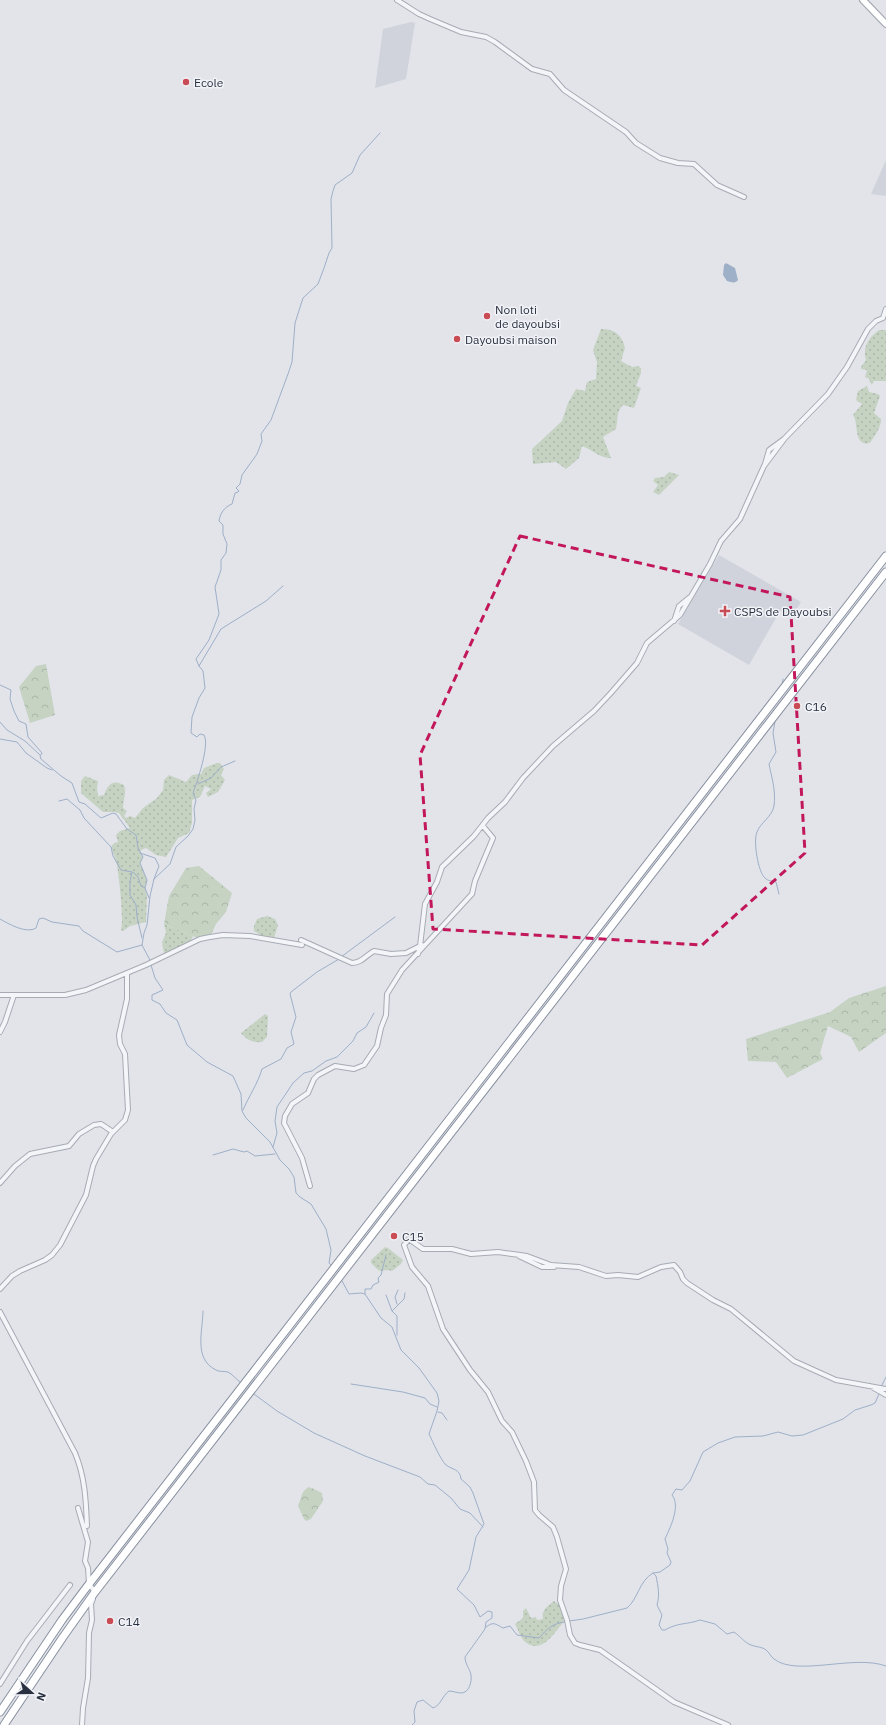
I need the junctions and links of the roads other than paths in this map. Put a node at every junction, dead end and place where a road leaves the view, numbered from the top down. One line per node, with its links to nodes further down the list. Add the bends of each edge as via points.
1 (397, 0): 4 (street)
2 (404, 0): 4 (street)
3 (863, 0): 5 (street)
4 (404, 6): 6 (street, via 454,29 486,37 495,42 532,69 550,74 564,90 660,158 694,164 717,185)
5 (886, 24)
6 (744, 197)
7 (886, 309): 8 (street)
8 (884, 320): 11 (street, via 876,322 868,329 847,367 828,394 785,438 769,450 740,519 721,541 693,594 679,606 674,621 647,643 637,663 610,694 553,746)
9 (886, 556): 29 (highway)
10 (886, 572): 31 (highway)
11 (483, 826): 12 (street, via 493,840 486,852 472,894); 13 (street, via 442,867 437,882 424,904)
12 (428, 943): 13 (street); 14 (street)
13 (420, 946): 14 (street); 15 (street, via 406,953 374,951 363,960 352,963 301,943 223,935 200,939)
14 (418, 954): 21 (street, via 402,970 387,994 386,1015 377,1046 364,1065 354,1069 335,1066 318,1075 314,1078 308,1093 292,1104 283,1120 302,1158)
15 (127, 974): 17 (street, via 66,995); 19 (street, via 127,999 119,1036 125,1054 128,1110 125,1120)
16 (0, 995): 17 (street)
17 (14, 995): 18 (street)
18 (0, 1032)
19 (113, 1132): 20 (street, via 101,1124 94,1125 79,1134 69,1146 30,1154 14,1166); 22 (street, via 93,1166 86,1195 60,1245 46,1260 12,1276)
20 (0, 1184)
21 (310, 1186)
22 (0, 1289)
23 (0, 1312): 28 (street, via 75,1453 84,1483)
24 (868, 1384): 25 (street); 26 (street); 36 (street, via 836,1380 794,1361 731,1309 687,1283 674,1265 661,1267 641,1276 602,1275 579,1267 542,1267 515,1255 498,1252 472,1254 452,1249 423,1249 409,1239 404,1245 412,1267 428,1286 443,1329 488,1392 502,1421 512,1432 534,1482 535,1510 556,1531 566,1569 560,1600 570,1636 580,1645 600,1650 674,1702)
25 (886, 1388)
26 (886, 1395)
27 (78, 1508): 29 (street, via 88,1542 84,1561 88,1568)
28 (87, 1526)
29 (89, 1584): 31 (street); 33 (highway)
30 (70, 1585): 32 (street, via 27,1641)
31 (95, 1592): 34 (highway); 35 (street)
32 (0, 1684)
33 (0, 1712)
34 (4, 1725)
35 (82, 1725)
36 (728, 1725)

